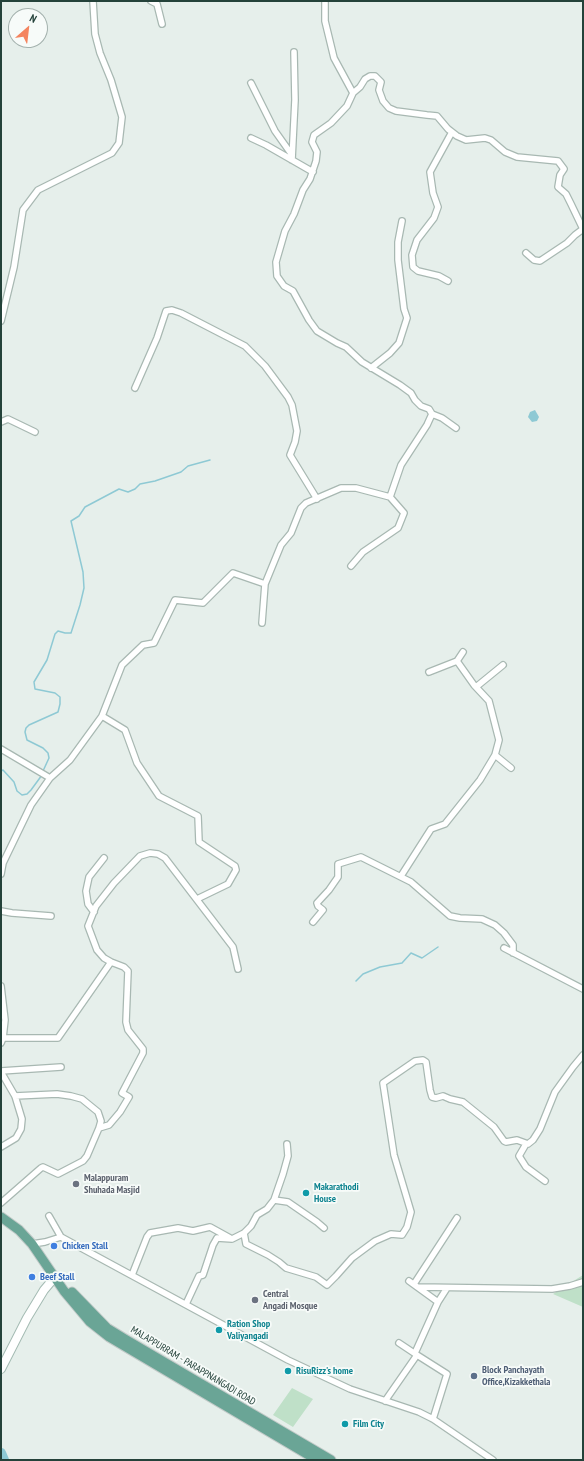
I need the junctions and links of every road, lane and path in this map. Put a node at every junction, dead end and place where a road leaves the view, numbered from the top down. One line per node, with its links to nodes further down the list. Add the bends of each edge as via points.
1 (93, 1): 16 (street, via 95,34 122,117 119,143 112,152 38,190 23,210 14,267)
2 (151, 1): 4 (street, via 157,4)
3 (325, 1): 7 (street, via 325,21 334,58)
4 (162, 24)
5 (294, 52): 10 (street)
6 (251, 83): 10 (street, via 275,131)
7 (353, 93): 8 (street, via 365,79 375,76 381,82 379,90 389,108 437,116); 11 (street, via 347,106 331,123 314,135 312,142 317,152)
8 (452, 132): 13 (street, via 466,140 491,140 504,152 517,156 558,162 564,169 558,187 568,199); 15 (street, via 430,172 438,207 434,218 417,240 412,255 413,267 418,271 440,276)
9 (251, 138): 10 (street)
10 (292, 157): 11 (street)
11 (313, 172): 17 (street, via 285,231 276,262 277,276 284,286 293,291 317,332 346,347)
12 (402, 221): 17 (street, via 398,260 404,309 408,318 399,342)
13 (583, 229): 14 (street, via 540,261 534,260)
14 (526, 253)
15 (448, 281)
16 (1, 321)
17 (371, 368): 19 (street, via 411,393 421,406)
18 (135, 388): 24 (street, via 166,311 181,313 245,346 265,366 292,405 297,431 290,456)
19 (432, 414): 21 (street); 23 (street, via 401,465)
20 (1, 422): 22 (street, via 8,419)
21 (456, 428)
22 (35, 432)
23 (390, 497): 24 (street, via 356,488 341,488); 25 (street, via 404,513 398,528 363,552)
24 (317, 499): 26 (street, via 301,508 291,533 281,545)
25 (351, 566)
26 (265, 584): 27 (street); 33 (street, via 233,572 203,603 175,600 154,643 143,645 122,665)
27 (262, 623)
28 (463, 652): 29 (street)
29 (457, 661): 31 (street); 32 (street)
30 (504, 665): 32 (street)
31 (429, 672)
32 (476, 687): 35 (street, via 489,701 499,740)
33 (102, 716): 37 (street, via 70,760); 41 (street, via 125,730 137,763 160,796 198,816 199,842 236,866 228,884)
34 (1, 749): 37 (street)
35 (495, 755): 36 (street); 40 (street, via 480,780 445,824 431,829)
36 (511, 768)
37 (48, 776): 39 (street, via 31,804 3,863)
38 (104, 858): 43 (street, via 89,877 86,891 88,904)
39 (1, 874)
40 (401, 876): 45 (street, via 361,857 338,864 338,877 317,903 323,910); 47 (street, via 412,882 450,916 482,919 495,925 513,945)
41 (196, 899): 43 (street, via 165,858 158,854 150,854 140,856 96,906); 49 (street, via 233,947)
42 (1, 911): 44 (street)
43 (94, 912): 48 (street, via 88,926 97,950)
44 (51, 916)
45 (312, 922)
46 (504, 948): 47 (street)
47 (514, 953): 51 (street)
48 (111, 962): 52 (street, via 58,1038); 57 (street, via 128,971 126,1022 128,1030 143,1049 143,1053 122,1093 129,1097 109,1125)
49 (238, 969)
50 (1, 986): 52 (street, via 4,1020)
51 (583, 990)
52 (2, 1040)
53 (583, 1055): 59 (street, via 555,1092 540,1129 530,1143)
54 (61, 1067): 55 (street)
55 (1, 1071): 56 (street)
56 (15, 1096): 57 (street, via 57,1094 82,1099 98,1112); 60 (street, via 22,1119 21,1129 16,1138)
57 (100, 1128): 63 (street, via 83,1161 58,1174 41,1168)
58 (287, 1144): 62 (street, via 288,1156)
59 (526, 1144): 61 (street, via 519,1156 526,1167); 68 (street, via 517,1140 504,1141 494,1128 463,1102 443,1096 432,1097 426,1062 416,1061 384,1083 394,1155 411,1212 402,1235 391,1234 375,1241 352,1258 327,1285 316,1277 286,1268 246,1244)
60 (1, 1147)
61 (545, 1181)
62 (274, 1200): 67 (street, via 288,1202); 68 (street, via 267,1209 257,1215)
63 (1, 1203)
64 (49, 1216): 69 (street)
65 (1, 1217): 71 (main road, MALAPPURRAM - PARAPPNANGADI ROAD, via 19,1230)
66 (457, 1218): 75 (street)
67 (324, 1228)
68 (244, 1233): 70 (street)
69 (61, 1238): 71 (street); 72 (street)
70 (232, 1238): 72 (street, via 210,1227 193,1231 178,1228 150,1233); 78 (street, via 217,1238 203,1275 199,1276)
71 (32, 1244): 73 (main road, MALAPPURRAM - PARAPPNANGADI ROAD)
72 (132, 1275): 78 (street)
73 (55, 1277): 81 (street, via 27,1318); 84 (main road, MALAPPURRAM - PARAPPNANGADI ROAD, via 90,1322 109,1337); 85 (main road, MALAPPURRAM - PARAPPNANGADI ROAD, via 107,1328)
74 (583, 1282): 76 (street, via 552,1289)
75 (414, 1284): 76 (street); 77 (street)
76 (447, 1288): 77 (street)
77 (438, 1302): 80 (street)
78 (186, 1304): 82 (street, via 288,1360 350,1389)
79 (399, 1343): 80 (street)
80 (416, 1354): 82 (street); 83 (street, via 447,1374)
81 (1, 1369)
82 (385, 1401): 83 (street)
83 (433, 1419): 86 (street)
84 (317, 1460)
85 (331, 1460)
86 (493, 1460)

